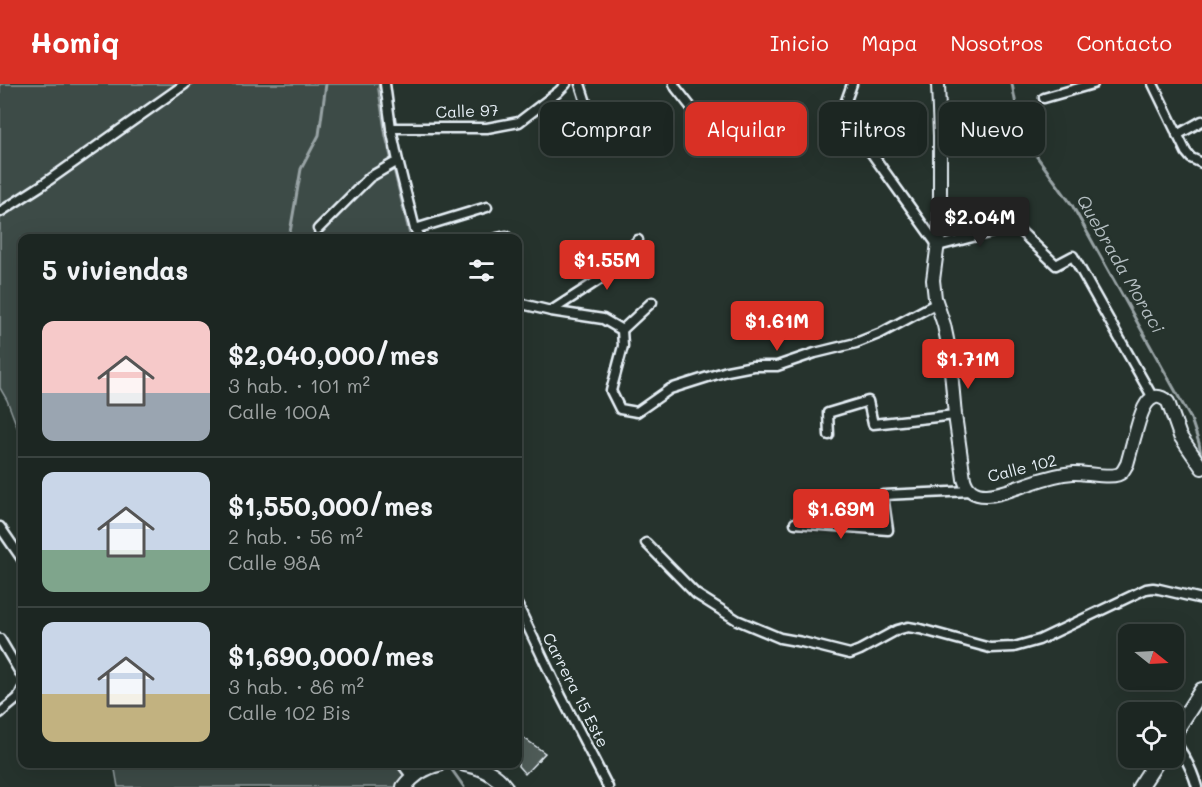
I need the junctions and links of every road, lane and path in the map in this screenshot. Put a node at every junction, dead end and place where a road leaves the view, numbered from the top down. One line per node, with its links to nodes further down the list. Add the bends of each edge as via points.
1 (185, 84): 19 (street)
2 (385, 84): 14 (street)
3 (566, 84): 14 (street, Calle 97, via 519,122 488,128)
4 (580, 84): 11 (street)
5 (674, 84): 12 (street)
6 (852, 84): 24 (street, via 842,112)
7 (938, 84): 24 (street)
8 (1093, 84): 10 (street)
9 (1154, 84): 15 (street)
10 (1044, 98)
11 (586, 102)
12 (687, 102)
13 (1202, 121): 15 (street)
14 (391, 128): 16 (street)
15 (1177, 135): 17 (street, via 1191,159)
16 (399, 161): 20 (street); 21 (street, via 370,177)
17 (1201, 163)
18 (487, 207): 20 (street)
19 (0, 212)
20 (415, 229): 22 (street)
21 (318, 230)
22 (418, 234)
23 (638, 240): 28 (street, via 605,276)
24 (938, 246): 26 (street, via 933,280); 30 (street, via 1015,225 1056,265 1073,256)
25 (652, 302): 29 (street)
26 (937, 303): 29 (street, via 856,343 777,366 727,371 670,389 637,412 620,409 611,391 623,346); 31 (street, via 949,349)
27 (522, 304): 28 (street)
28 (551, 311): 29 (street, via 603,319)
29 (622, 330)
30 (1153, 398): 33 (street, via 1168,402 1177,428); 34 (street, Calle 102, via 1143,408 1127,464 1118,475 1075,473 1000,493)
31 (955, 415): 32 (street, via 873,424 868,401 828,413); 34 (street, via 964,479)
32 (829, 435)
33 (1199, 465)
34 (971, 491): 35 (street, Calle 102, via 883,495 888,530)
35 (795, 523)
36 (0, 526): 38 (street)
37 (646, 543): 39 (street, via 696,594 737,620 780,638 850,654 908,627 990,648 1014,647 1039,640 1153,588)
38 (18, 553)
39 (1202, 598)
40 (522, 614): 53 (street, Carrera 15 Este)
41 (0, 639): 42 (street)
42 (18, 669)
43 (1202, 690): 46 (main road)
44 (18, 698): 45 (street)
45 (0, 713)
46 (1184, 719)
47 (1184, 755): 55 (street)
48 (425, 768): 51 (main road)
49 (482, 768): 52 (main road)
50 (1152, 768): 54 (main road)
51 (408, 782)
52 (505, 787)
53 (608, 787)
54 (1140, 787)
55 (1197, 787)

